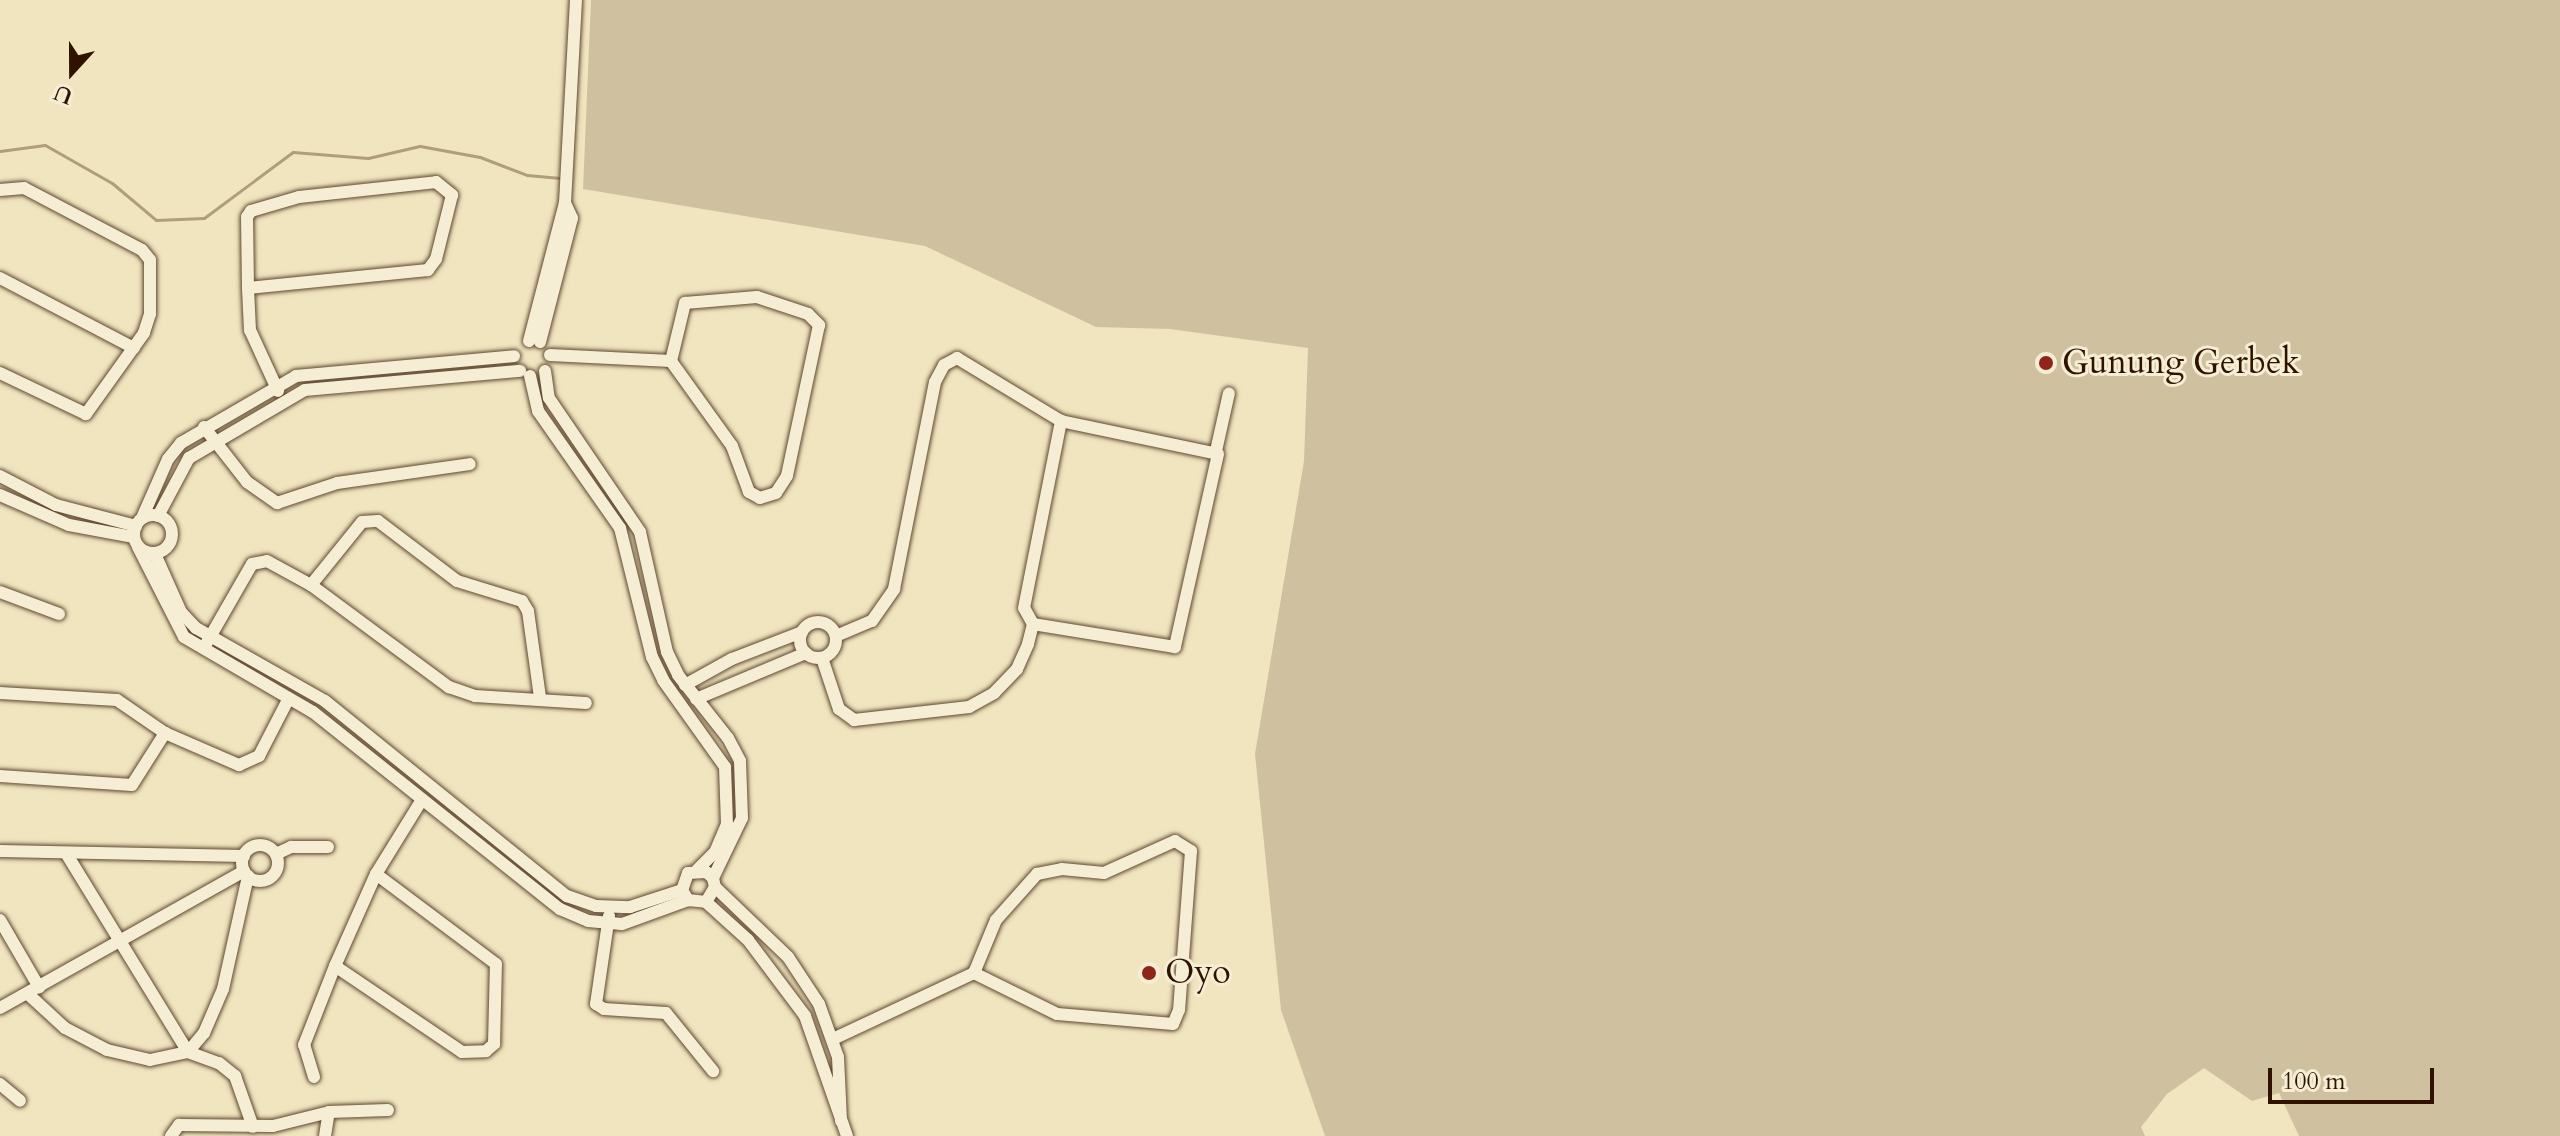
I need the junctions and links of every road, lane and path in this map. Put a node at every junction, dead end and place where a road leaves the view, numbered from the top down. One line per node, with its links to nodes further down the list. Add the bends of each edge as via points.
1 (576, 0): 5 (street, via 565,199)
2 (0, 190): 6 (street, via 24,188 146,254 150,314)
3 (0, 278): 6 (street)
4 (248, 288): 4 (street, via 251,211 299,197 436,182 451,191 436,259 421,273); 13 (street, via 250,330)
5 (534, 342): 7 (street); 8 (street)
6 (134, 348): 11 (street, via 86,414)
7 (550, 355): 9 (street); 10 (street)
8 (514, 356): 12 (street); 13 (street, via 317,371)
9 (671, 361): 9 (street, via 732,446 749,492 760,498 776,493 787,476 818,320 757,297 688,302 680,311)
10 (545, 371): 12 (street); 36 (street, via 549,398 640,532 667,652)
11 (0, 373)
12 (525, 374): 15 (street, via 325,386); 44 (street, via 534,404 625,538 652,657 663,680)
13 (274, 385): 15 (street); 17 (street)
14 (1229, 393): 19 (street)
15 (283, 400): 18 (street)
16 (1061, 421): 19 (street); 29 (street, via 1024,608); 31 (street, via 964,361 957,358 944,365 935,382 894,589 872,621)
17 (204, 427): 18 (street); 24 (street, via 168,459)
18 (215, 441): 20 (street, via 247,482 277,503 337,483); 23 (street, via 182,466)
19 (1216, 451): 29 (street, via 1175,647)
20 (470, 464)
21 (0, 476): 24 (street, via 56,505)
22 (0, 495): 24 (street, via 69,525)
23 (158, 516): 24 (street); 25 (street, via 170,526 172,536 169,546)
24 (138, 532): 25 (street); 33 (street, via 174,625)
25 (155, 554): 32 (street, via 181,612)
26 (311, 585): 32 (street, via 280,565 257,561); 39 (street, via 449,687 475,696); 39 (street, via 362,522 378,521 457,581 522,601 528,611)
27 (0, 592): 28 (street)
28 (59, 614)
29 (1033, 624): 35 (street, via 1017,669 994,693 969,707 848,718 839,709)
30 (802, 632): 31 (street, via 820,622); 34 (street); 36 (street, via 732,659)
31 (836, 636): 35 (street, via 832,652)
32 (210, 637): 33 (street); 47 (street, via 325,701)
33 (202, 650): 38 (street)
34 (806, 653): 35 (street); 40 (street)
35 (822, 658)
36 (685, 685): 40 (street)
37 (0, 693): 42 (street, via 117,700)
38 (289, 698): 42 (street, via 259,756 248,763 230,763); 46 (street)
39 (540, 698): 41 (street)
40 (696, 699): 43 (street)
41 (586, 703)
42 (165, 733): 45 (street, via 132,785)
43 (735, 749): 44 (street); 57 (street, via 744,780 742,818)
44 (720, 755): 54 (street, via 729,785 727,824 715,852)
45 (0, 776)
46 (421, 801): 49 (street); 56 (street)
47 (490, 834): 49 (street); 60 (street, via 567,896)
48 (328, 847): 52 (street, via 291,847)
49 (479, 847): 62 (street, via 560,909)
50 (0, 851): 51 (street)
51 (66, 853): 53 (street); 63 (street)
52 (276, 854): 53 (street, via 262,845); 55 (street, via 278,865 269,879)
53 (244, 856): 55 (street)
54 (697, 870): 57 (street); 58 (street, via 688,873)
55 (246, 874): 63 (street); 71 (street, via 223,989 204,1033)
56 (376, 874): 66 (street); 66 (street, via 496,964 494,1044 486,1051 462,1052)
57 (714, 883): 59 (street); 64 (street)
58 (685, 895): 59 (street); 60 (street); 62 (street, via 636,922)
59 (706, 902): 65 (street)
60 (610, 907): 62 (street)
61 (0, 920): 68 (street)
62 (608, 924): 72 (street, via 596,1004 666,1013)
63 (122, 939): 68 (street); 71 (street)
64 (773, 943): 65 (street); 70 (street, via 808,984)
65 (762, 955): 75 (street, via 805,1016)
66 (335, 966): 73 (street, via 304,1045)
67 (974, 973): 67 (street, via 996,920 1037,874 1062,869 1104,873 1175,841 1185,843 1192,858 1179,1010 1173,1024 1076,1018 1022,1001); 70 (street)
68 (33, 991): 69 (street); 71 (street, via 65,1028 107,1050 150,1060)
69 (0, 1008)
70 (833, 1039): 75 (street)
71 (188, 1052): 79 (street, via 229,1070)
72 (713, 1071)
73 (314, 1077)
74 (0, 1084): 76 (street)
75 (836, 1097): 83 (street)
76 (20, 1101)
77 (388, 1110): 78 (street)
78 (329, 1112): 80 (street); 82 (street)
79 (253, 1127): 80 (street); 81 (street, via 179,1125)
80 (272, 1131)
81 (171, 1136)
82 (325, 1136)
83 (847, 1136)

